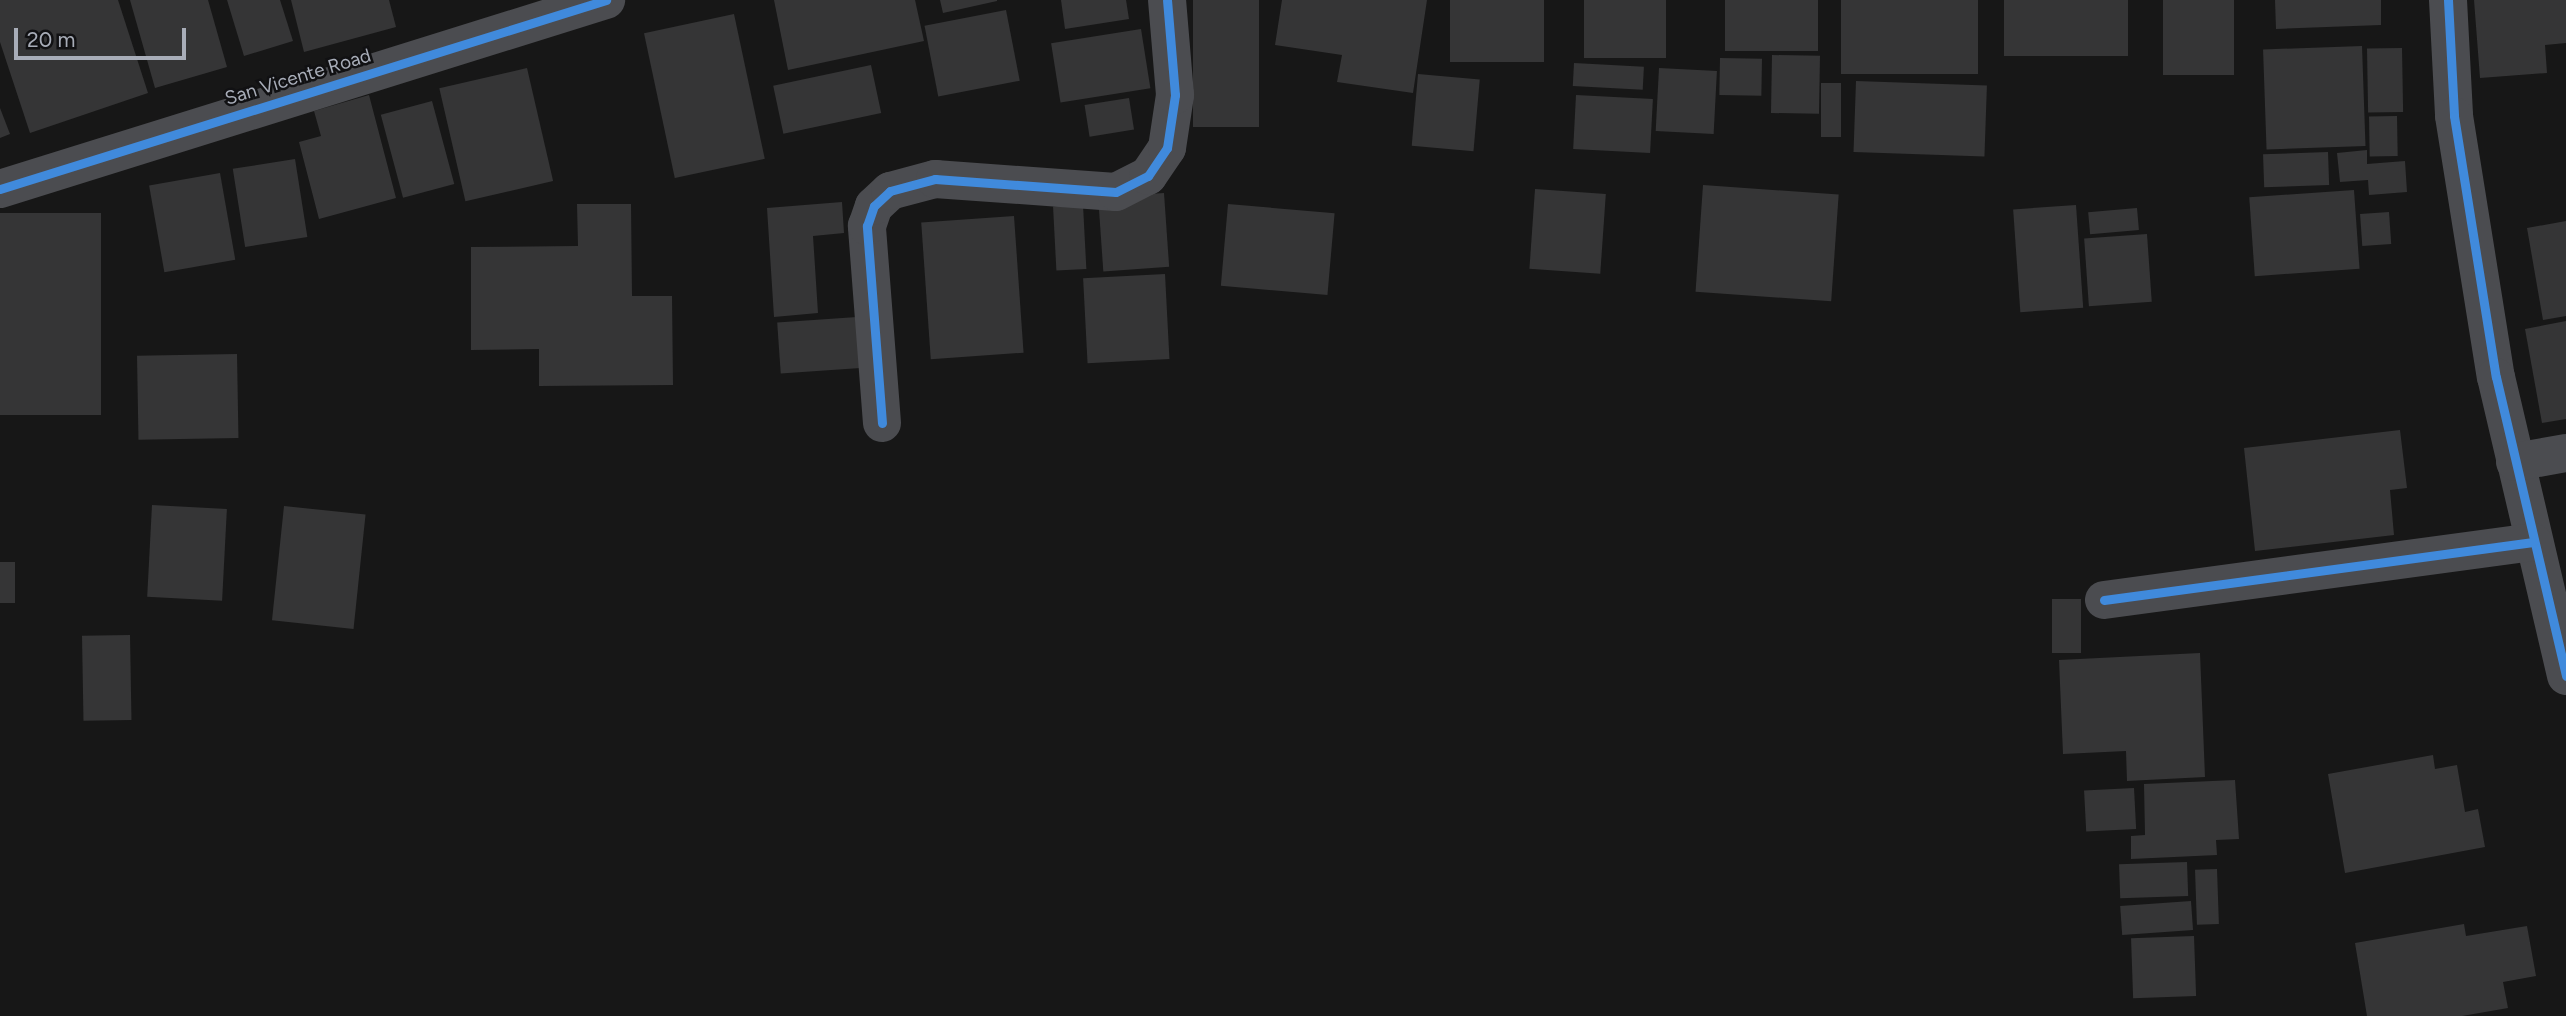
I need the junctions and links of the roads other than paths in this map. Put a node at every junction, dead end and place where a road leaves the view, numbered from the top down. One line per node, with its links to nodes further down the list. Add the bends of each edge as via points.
1 (606, 0): 4 (street, San Vicente Road)
2 (1167, 0): 5 (street, via 1175,95 1167,148 1148,176 1116,192 935,179 890,191 874,206 867,226)
3 (2448, 0): 7 (street, via 2454,116 2496,377)
4 (0, 189)
5 (882, 423)
6 (2566, 453): 7 (street)
7 (2515, 462): 8 (street)
8 (2533, 542): 9 (street); 10 (street)
9 (2105, 600)
10 (2566, 676)

